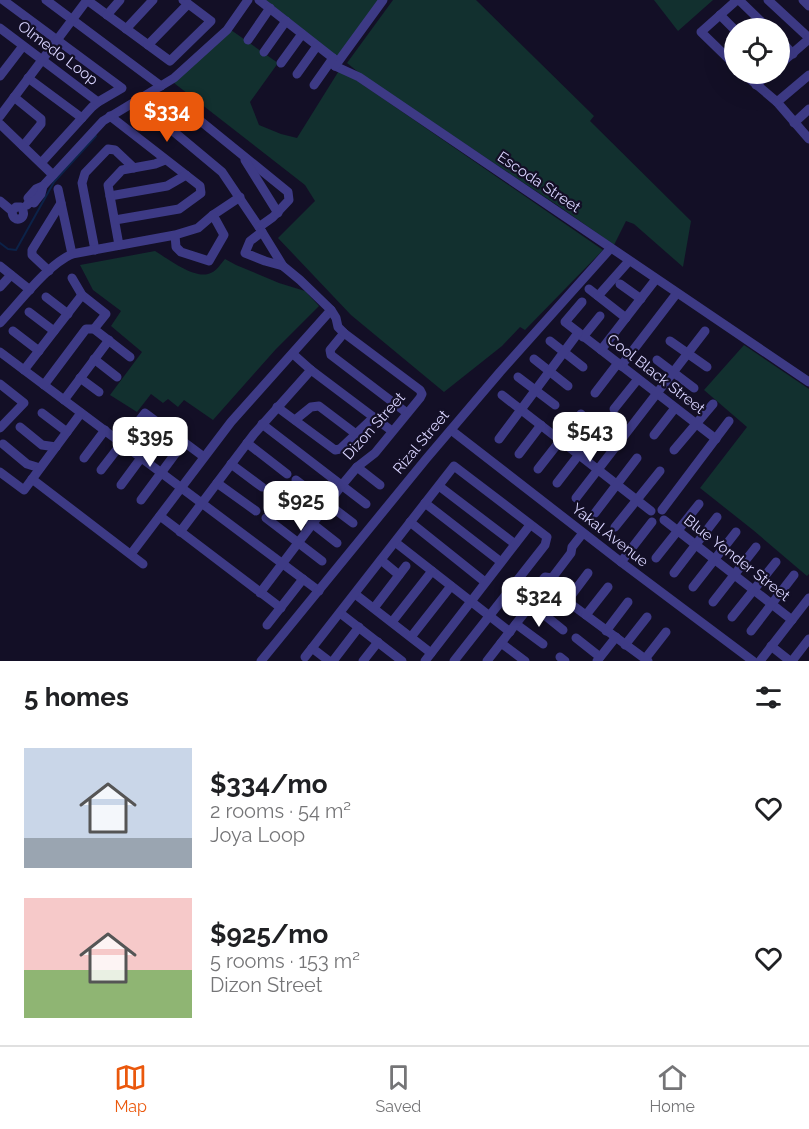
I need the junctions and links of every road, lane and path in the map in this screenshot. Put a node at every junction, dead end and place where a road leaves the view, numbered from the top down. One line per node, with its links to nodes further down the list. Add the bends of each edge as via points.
1 (3, 0): 25 (street)
2 (46, 0): 19 (street)
3 (87, 0): 15 (street); 19 (street)
4 (120, 0): 15 (street)
5 (153, 0): 22 (street)
6 (248, 0): 46 (street, via 227,30 185,70)
7 (259, 0): 14 (street, Escoda Street)
8 (382, 0): 37 (street)
9 (738, 0): 16 (street); 17 (street)
10 (768, 0): 24 (street)
11 (803, 0): 13 (street)
12 (186, 2): 27 (street); 27 (street, via 211,21 170,61)
13 (809, 6)
14 (270, 9): 20 (street, Escoda Street); 26 (street)
15 (107, 15): 22 (street)
16 (720, 15): 18 (street); 32 (street, via 701,32)
17 (757, 18)
18 (724, 19)
19 (72, 20): 25 (street); 46 (street)
20 (286, 21): 23 (street, Escoda Street); 31 (street)
21 (0, 28): 28 (street, Olmedo Loop)
22 (126, 29): 27 (street)
23 (302, 34): 29 (street, Escoda Street); 38 (street)
24 (809, 38): 33 (street)
25 (57, 40): 36 (street); 49 (street, via 122,88)
26 (248, 40)
27 (148, 45)
28 (23, 46): 36 (street, Olmedo Loop); 39 (street)
29 (317, 46): 37 (street, Escoda Street); 40 (street)
30 (790, 50): 33 (street)
31 (264, 52)
32 (724, 54)
33 (794, 54): 34 (street)
34 (790, 57)
35 (0, 58): 39 (street)
36 (42, 60): 43 (street); 49 (street, Olmedo Loop)
37 (334, 62): 44 (street); 77 (street, Escoda Street)
38 (281, 63)
39 (9, 65): 42 (street)
40 (297, 74)
41 (809, 75): 50 (street)
42 (0, 76)
43 (28, 78): 47 (street); 55 (street)
44 (314, 85)
45 (756, 85): 50 (street)
46 (161, 86): 48 (street)
47 (14, 98): 53 (street); 59 (street, via 41,119)
48 (137, 100): 54 (street); 68 (street, via 222,172)
49 (98, 102): 55 (street)
50 (777, 102): 56 (street)
51 (172, 105): 60 (street, via 182,106)
52 (809, 109): 56 (street)
53 (0, 116)
54 (110, 116): 61 (street); 64 (street)
55 (82, 118): 62 (street)
56 (794, 123): 58 (street)
57 (0, 124): 59 (street)
58 (809, 139)
59 (24, 146): 62 (street)
60 (241, 152): 71 (street); 71 (street, via 288,192 289,200)
61 (165, 160): 63 (street); 65 (street)
62 (41, 163): 64 (street)
63 (134, 168): 67 (street, via 122,170 108,185); 78 (street, via 115,150 108,149 85,173 82,183)
64 (53, 175): 69 (street, via 28,198 21,218 14,218)
65 (186, 175): 67 (street, via 167,186); 73 (street, via 200,186 201,194 178,209)
66 (58, 189): 70 (street)
67 (110, 196): 73 (street)
68 (240, 197): 72 (street); 74 (street)
69 (0, 201)
70 (61, 203): 79 (street); 83 (street, via 32,250 32,255)
71 (278, 213): 74 (street)
72 (213, 215): 75 (street, via 198,228); 75 (street, via 224,235 209,261 181,252 176,247)
73 (115, 220): 76 (street)
74 (260, 229): 82 (street); 82 (street, via 245,253)
75 (175, 235): 76 (street)
76 (119, 245): 78 (street)
77 (610, 249): 80 (street, Escoda Street); 164 (street, Rizal Street)
78 (95, 250): 79 (street)
79 (72, 254): 83 (street)
80 (629, 261): 86 (street, Escoda Street); 93 (street)
81 (0, 266): 84 (street)
82 (283, 266): 97 (street)
83 (49, 271): 90 (street)
84 (11, 275): 88 (street); 90 (street)
85 (72, 278): 92 (street)
86 (656, 279): 91 (street, Escoda Street); 95 (street)
87 (620, 284): 95 (street)
88 (0, 287)
89 (589, 289): 93 (street)
90 (30, 290): 102 (street)
91 (676, 294): 122 (street); 133 (street, Escoda Street)
92 (82, 295): 99 (street); 103 (street, via 106,314)
93 (598, 296): 101 (street)
94 (46, 297): 99 (street)
95 (640, 299): 101 (street)
96 (582, 302): 108 (street, via 565,322)
97 (332, 310): 107 (street); 117 (street)
98 (29, 312): 106 (street)
99 (68, 314): 106 (street)
100 (600, 316): 108 (street)
101 (626, 318): 112 (street)
102 (0, 323)
103 (94, 329): 109 (street); 134 (street, via 87,330)
104 (13, 331): 113 (street)
105 (705, 331): 116 (street)
106 (54, 332): 113 (street)
107 (344, 333): 152 (street, via 330,350 331,355); 152 (street, Dizon Street, via 420,390 420,398)
108 (581, 335): 112 (street, Cool Black Street); 115 (street)
109 (109, 340): 118 (street); 119 (street)
110 (550, 341): 115 (street)
111 (670, 341): 116 (street)
112 (601, 350): 122 (street, Cool Black Street)
113 (39, 351): 125 (street)
114 (0, 352): 125 (street)
115 (564, 352): 123 (street); 127 (street)
116 (687, 353): 124 (street); 128 (street)
117 (293, 354): 126 (street); 181 (street, via 257,391)
118 (130, 357)
119 (94, 359): 129 (street); 131 (street)
120 (534, 359): 127 (street)
121 (657, 360): 128 (street)
122 (620, 364): 132 (street, Cool Black Street); 140 (street)
123 (583, 367)
124 (707, 367)
125 (24, 370): 134 (street)
126 (311, 370): 146 (street); 154 (street)
127 (549, 372): 135 (street); 138 (street)
128 (673, 372): 137 (street); 141 (street)
129 (117, 377)
130 (518, 377): 138 (street)
131 (80, 378): 139 (street); 143 (street)
132 (638, 379): 141 (street, Cool Black Street); 148 (street)
133 (809, 382)
134 (44, 385): 143 (street)
135 (567, 386)
136 (1, 388): 162 (street, via 24,403)
137 (694, 388)
138 (535, 390): 145 (street); 149 (street)
139 (99, 392)
140 (596, 393)
141 (657, 393): 147 (street, Cool Black Street); 190 (street)
142 (501, 395): 149 (street)
143 (64, 400): 151 (street)
144 (713, 404): 158 (street)
145 (555, 405)
146 (277, 407): 155 (street); 157 (street)
147 (675, 408): 158 (street, Cool Black Street); 169 (street)
148 (614, 409)
149 (520, 410): 159 (street); 170 (street)
150 (42, 413): 166 (street)
151 (81, 413): 163 (street); 166 (street)
152 (407, 413): 165 (street, Dizon Street)
153 (581, 414): 172 (street)
154 (374, 417): 165 (street); 167 (street)
155 (296, 420): 167 (street, via 311,407 319,406); 167 (street, via 335,450)
156 (729, 421): 171 (street)
157 (262, 424): 174 (street); 200 (street)
158 (697, 424): 171 (street, Cool Black Street); 178 (street)
159 (541, 425): 172 (street); 179 (street)
160 (601, 426): 180 (street)
161 (20, 427): 176 (street, via 42,445)
162 (0, 428)
163 (105, 430): 173 (street); 182 (street)
164 (451, 430): 231 (street, Yakal Avenue); 262 (street, Rizal Street)
165 (392, 431): 186 (street, Dizon Street, via 375,453)
166 (67, 432): 176 (street)
167 (356, 434)
168 (158, 435): 183 (street)
169 (654, 435)
170 (499, 439)
171 (716, 439): 218 (street)
172 (560, 440): 180 (street); 188 (street)
173 (122, 443): 181 (street, via 145,413); 183 (street); 189 (street)
174 (247, 443): 185 (street); 194 (street)
175 (3, 444): 187 (street, via 27,464)
176 (56, 447): 187 (street)
177 (178, 450): 193 (street)
178 (674, 450)
179 (519, 454)
180 (579, 455): 190 (street); 198 (street)
181 (204, 457): 205 (street)
182 (84, 458)
183 (141, 458): 193 (street); 199 (street)
184 (638, 458): 202 (street)
185 (231, 464): 197 (street); 204 (street)
186 (357, 467): 200 (street, Dizon Street); 201 (street)
187 (40, 468): 195 (street)
188 (538, 469)
189 (101, 470)
190 (597, 470): 202 (street); 206 (street)
191 (660, 471): 209 (street)
192 (0, 472): 195 (street, via 24,490)
193 (161, 473): 205 (street); 208 (street)
194 (287, 474)
195 (32, 479): 238 (street)
196 (296, 480): 211 (street)
197 (217, 483): 210 (street); 215 (street)
198 (557, 483)
199 (121, 485)
200 (342, 485): 211 (street, Dizon Street); 213 (street)
201 (380, 485)
202 (617, 485): 209 (street); 217 (street)
203 (439, 486): 212 (street); 226 (street, via 454,466); 235 (street)
204 (262, 487)
205 (181, 488): 210 (street); 219 (street)
206 (576, 498)
207 (281, 499): 225 (street)
208 (141, 500)
209 (637, 500): 216 (street); 227 (street)
210 (202, 503): 229 (street); 246 (street)
211 (328, 503): 224 (street); 225 (street, Dizon Street)
212 (425, 503): 222 (street); 243 (street)
213 (366, 504)
214 (699, 504): 228 (street)
215 (256, 511)
216 (651, 511): 218 (street, via 656,508); 223 (street)
217 (596, 513)
218 (663, 515): 223 (street, via 658,523); 228 (street, Blue Yonder Street)
219 (160, 516): 229 (street); 238 (street)
220 (717, 517): 236 (street)
221 (266, 518): 232 (street)
222 (411, 522): 233 (street); 256 (street)
223 (652, 522): 244 (street)
224 (353, 523)
225 (313, 524): 232 (street, Dizon Street); 234 (street)
226 (530, 525): 235 (street); 276 (street, via 547,537 545,545)
227 (615, 527)
228 (678, 531): 236 (street, Blue Yonder Street); 239 (street)
229 (180, 532): 263 (street)
230 (736, 532): 241 (street)
231 (585, 535): 244 (street, Yakal Avenue); 260 (street, via 572,547 552,578 555,587)
232 (298, 542): 242 (street); 246 (street, Dizon Street)
233 (395, 542): 240 (street); 249 (street)
234 (337, 543)
235 (515, 544): 243 (street)
236 (696, 545): 241 (street, Blue Yonder Street); 251 (street)
237 (756, 547): 253 (street)
238 (131, 555): 247 (street)
239 (656, 558)
240 (381, 560): 252 (street); 264 (street)
241 (715, 560): 253 (street, Blue Yonder Street); 259 (street)
242 (321, 561)
243 (501, 562): 256 (street)
244 (621, 562): 309 (street, Yakal Avenue)
245 (776, 562): 261 (street)
246 (282, 563): 255 (street); 263 (street, Dizon Street)
247 (143, 564)
248 (406, 566): 252 (street)
249 (432, 571): 257 (street); 280 (street)
250 (588, 573): 267 (street)
251 (674, 573)
252 (399, 575): 273 (street)
253 (735, 575): 261 (street, Blue Yonder Street); 269 (street)
254 (794, 575): 271 (street)
255 (303, 579): 262 (street); 272 (street)
256 (485, 582): 266 (street)
257 (451, 586): 266 (street); 288 (street)
258 (608, 587): 275 (street)
259 (693, 587)
260 (548, 589): 267 (street); 270 (street)
261 (753, 590): 271 (street, Blue Yonder Street); 278 (street)
262 (319, 591): 303 (street, Rizal Street)
263 (260, 593): 272 (street)
264 (355, 594): 273 (street); 274 (street)
265 (809, 598): 279 (street)
266 (471, 601): 276 (street); 299 (street)
267 (567, 601): 275 (street)
268 (628, 602): 285 (street)
269 (713, 602)
270 (531, 604): 283 (street); 284 (street)
271 (772, 604): 279 (street, Blue Yonder Street); 286 (street)
272 (281, 608): 281 (street)
273 (374, 608): 280 (street)
274 (340, 613): 282 (street); 297 (street)
275 (586, 615): 285 (street)
276 (490, 616): 283 (street); 306 (street)
277 (647, 617): 295 (street)
278 (732, 617)
279 (792, 620): 296 (street)
280 (392, 622): 288 (street)
281 (267, 625)
282 (359, 627): 292 (street); 304 (street)
283 (513, 628): 293 (street); 294 (street)
284 (563, 630)
285 (606, 631): 289 (street)
286 (751, 631)
287 (666, 632): 302 (street)
288 (411, 637): 299 (street)
289 (616, 637): 295 (street); 300 (street)
290 (576, 638): 300 (street)
291 (809, 639): 311 (street)
292 (378, 642): 301 (street); 305 (street)
293 (501, 643): 307 (street); 308 (street)
294 (543, 644)
295 (625, 645): 302 (street)
296 (771, 646): 310 (street); 311 (street)
297 (312, 648): 298 (street); 304 (street)
298 (305, 657)
299 (428, 657)
300 (599, 659)
301 (397, 660)
302 (646, 660)
303 (261, 661)
304 (331, 661)
305 (363, 661)
306 (454, 661)
307 (487, 661)
308 (525, 661)
309 (753, 661)
310 (760, 661)
311 (791, 661)

